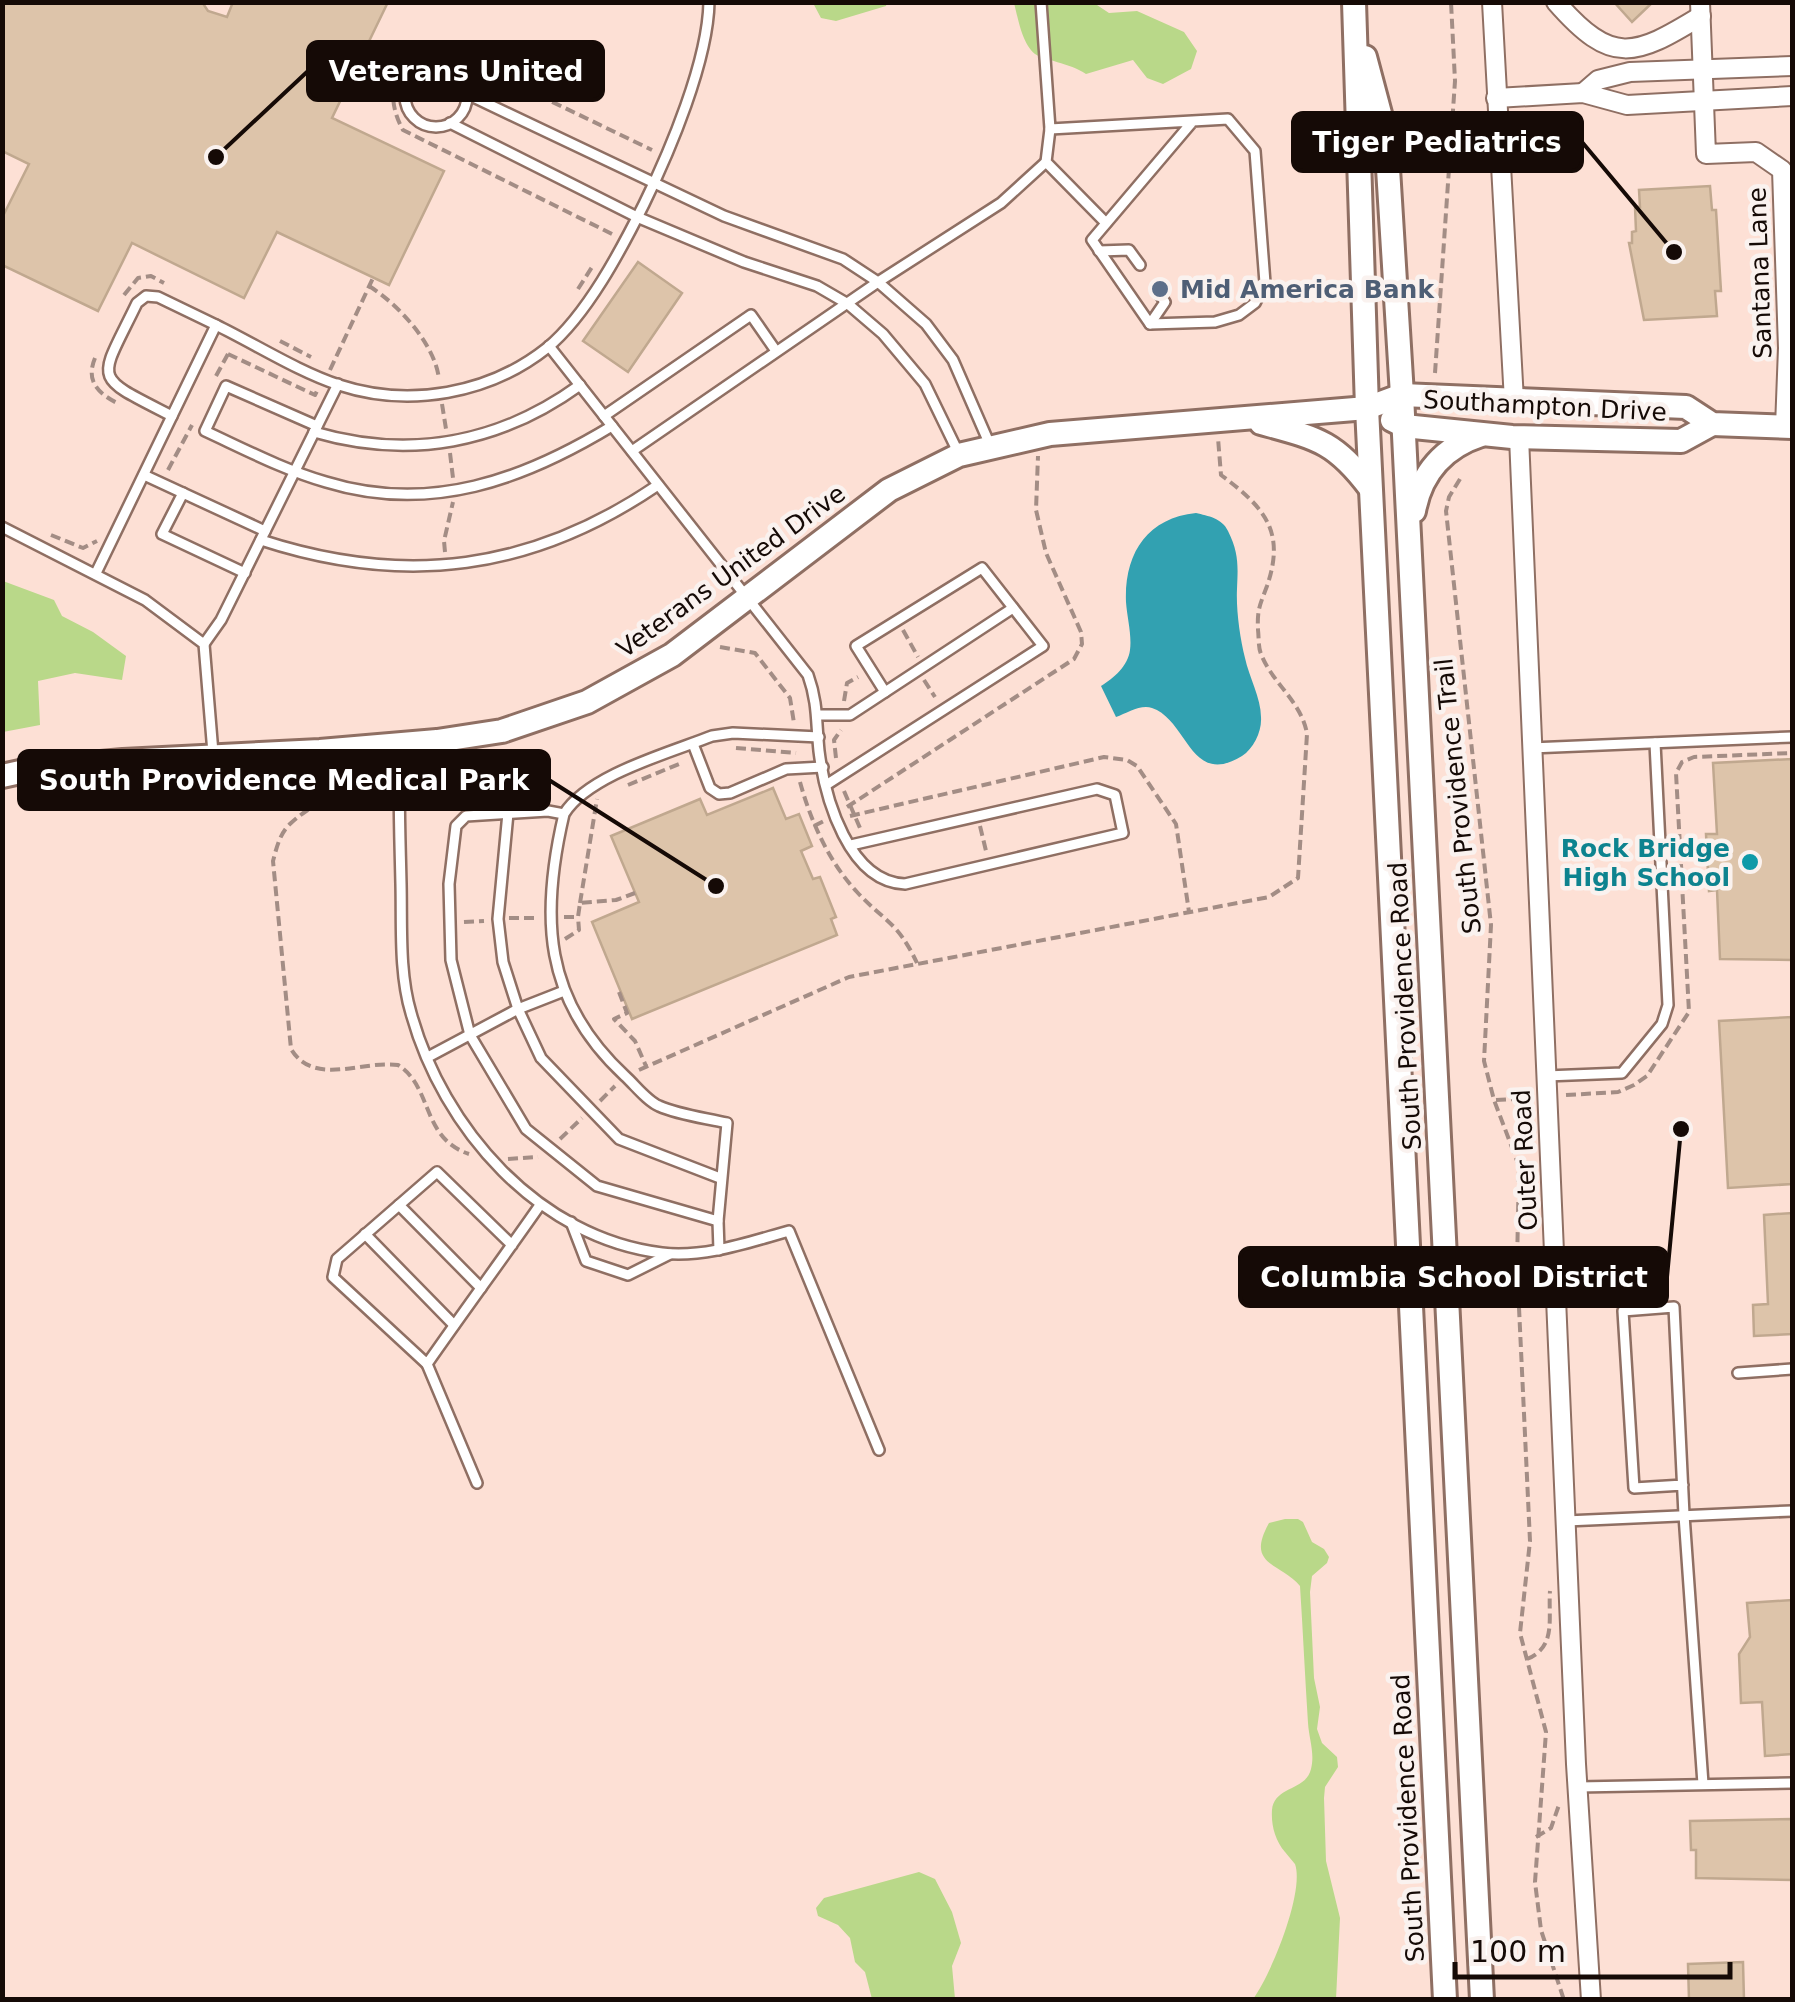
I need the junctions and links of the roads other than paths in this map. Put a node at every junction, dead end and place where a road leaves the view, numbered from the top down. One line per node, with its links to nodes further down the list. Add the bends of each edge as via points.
1 (708, 2): 18 (lane, via 688,95)
2 (1042, 2): 16 (lane)
3 (1492, 2): 12 (street)
4 (1556, 2): 6 (street, via 1576,26 1614,48 1647,47)
5 (1354, 9): 33 (main road, South Providence Road, via 1386,136); 35 (main road, South Providence Road)
6 (1700, 9): 8 (street, Santana Lane)
7 (1792, 66): 8 (street)
8 (1704, 70): 9 (street, via 1630,72 1598,80); 13 (street, Santana Lane)
9 (1583, 93): 12 (street); 13 (street, via 1627,105)
10 (467, 94): 15 (lane, via 463,111); 15 (lane, via 459,75 441,65 421,69 407,85 407,106 420,122); 18 (lane)
11 (1792, 96): 13 (street)
12 (1496, 98): 34 (street)
13 (1704, 101): 21 (street, Santana Lane, via 1706,154 1756,152 1782,170)
14 (1193, 121): 16 (lane); 20 (lane); 27 (lane, via 1228,119 1254,150 1265,283 1256,304 1239,315)
15 (450, 123): 19 (lane)
16 (1050, 129): 17 (lane)
17 (1046, 162): 20 (lane); 24 (lane, via 1001,203)
18 (654, 182): 19 (lane); 24 (lane, via 724,216 843,259)
19 (637, 217): 26 (lane, via 818,286); 29 (lane, via 584,306)
20 (1106, 222): 22 (lane, via 1092,240)
21 (1789, 247): 42 (street, Santana Lane)
22 (1099, 251): 23 (lane, via 1129,250); 27 (lane)
23 (1140, 265)
24 (878, 282): 26 (lane); 46 (lane, via 926,324 953,360)
25 (1160, 295): 27 (lane, via 1165,302)
26 (848, 304): 30 (lane); 48 (lane, via 925,384)
27 (1150, 324)
28 (216, 325): 31 (lane); 36 (lane); 36 (lane, via 146,296 122,334 108,378)
29 (549, 346): 31 (lane, via 515,370 471,388 390,396); 32 (lane)
30 (776, 351): 37 (lane, via 751,315); 47 (lane)
31 (338, 384): 43 (lane)
32 (580, 385): 37 (lane); 43 (lane, via 511,426 448,442 386,444)
33 (1402, 395): 34 (main road, Southampton Drive); 35 (main road, Southampton Drive); 41 (main road, South Providence Road)
34 (1514, 401): 39 (main road, Southampton Drive, via 1686,407)
35 (1366, 408): 38 (main road, Veterans United Drive); 41 (main road, Southampton Drive); 52 (main road, South Providence Road)
36 (172, 416): 50 (lane)
37 (604, 416): 40 (lane)
38 (1247, 418): 46 (main road, Veterans United Drive); 52 (main road, via 1335,448)
39 (1712, 424): 42 (main road, Southampton Drive); 45 (main road, Southampton Drive, via 1682,441)
40 (612, 426): 47 (lane); 49 (lane, via 543,465 455,491 366,492)
41 (1404, 426): 44 (main road, Southampton Drive); 56 (main road, South Providence Road)
42 (1789, 427)
43 (316, 429): 49 (lane); 49 (lane, via 226,386 204,431)
44 (1484, 434): 45 (main road, Southampton Drive); 56 (main road, via 1458,442 1425,476)
45 (1519, 437): 69 (street, Outer Road)
46 (990, 446): 48 (main road, Veterans United Drive)
47 (632, 451): 51 (lane)
48 (959, 455): 59 (main road, Veterans United Drive, via 889,490)
49 (294, 472): 55 (lane)
50 (144, 475): 53 (lane); 57 (lane)
51 (658, 485): 55 (lane, via 590,526 496,560 357,564 304,554); 59 (lane)
52 (1370, 488): 105 (main road, South Providence Road)
53 (183, 493): 55 (lane); 58 (lane, via 162,534)
54 (2, 527): 57 (lane)
55 (263, 535): 58 (lane)
56 (1409, 539): 106 (main road, South Providence Road)
57 (96, 573): 61 (lane)
58 (244, 573): 61 (lane)
59 (745, 596): 63 (lane, via 808,675); 67 (main road, Veterans United Drive, via 672,655 587,702 502,731)
60 (1013, 608): 62 (lane); 62 (lane, via 982,568 856,646); 73 (lane, via 1043,646)
61 (204, 644): 70 (lane)
62 (885, 692): 63 (lane, via 850,715)
63 (818, 715): 64 (lane)
64 (819, 737): 68 (lane, via 733,733); 71 (lane)
65 (1792, 737): 66 (lane)
66 (1655, 743): 69 (lane); 81 (lane, via 1668,1005 1662,1024 1622,1073)
67 (400, 744): 70 (main road, Veterans United Drive); 80 (lane, via 404,968 410,1013)
68 (693, 744): 71 (lane, via 710,788 719,794 786,769); 75 (lane, via 590,786)
69 (1531, 748): 81 (street, Outer Road)
70 (213, 756): 72 (main road, Veterans United Drive)
71 (822, 767): 73 (lane)
72 (2, 776)
73 (826, 785): 76 (lane)
74 (508, 813): 75 (lane); 78 (lane, via 498,920); 79 (lane, via 466,816 456,826 451,960)
75 (564, 814): 77 (lane, via 550,918)
76 (851, 845): 76 (lane, via 886,884 905,884 1123,833 1115,794 1097,789)
77 (564, 990): 78 (lane); 82 (lane, via 598,1050 658,1106 727,1123)
78 (518, 1010): 79 (lane); 82 (lane, via 541,1058 619,1139)
79 (470, 1035): 80 (lane); 85 (lane, via 526,1129 597,1186)
80 (428, 1057): 84 (lane, via 455,1112 490,1158)
81 (1546, 1076): 101 (street, Outer Road)
82 (720, 1178): 85 (lane)
83 (399, 1204): 87 (lane); 88 (lane, via 437,1172); 91 (lane)
84 (540, 1205): 86 (lane); 88 (lane)
85 (718, 1221): 89 (lane)
86 (572, 1222): 90 (lane, via 628,1245); 90 (lane, via 586,1261 628,1275)
87 (365, 1234): 92 (lane); 93 (lane, via 337,1259 333,1277)
88 (512, 1245): 91 (lane)
89 (718, 1250): 90 (lane); 96 (lane, via 790,1231)
90 (673, 1252)
91 (481, 1288): 92 (lane)
92 (454, 1325): 93 (lane)
93 (427, 1364): 97 (lane)
94 (1792, 1369): 95 (lane)
95 (1738, 1372)
96 (879, 1450)
97 (477, 1483)
98 (1683, 1485): 98 (lane, via 1674,1307 1623,1311 1634,1488); 100 (lane)
99 (1792, 1510): 100 (lane)
100 (1684, 1515): 101 (lane); 103 (lane)
101 (1566, 1520): 104 (street, Outer Road)
102 (1792, 1782): 103 (lane)
103 (1703, 1784): 104 (lane)
104 (1578, 1787): 107 (street, Outer Road)
105 (1445, 2000)
106 (1482, 2000)
107 (1591, 2000)

